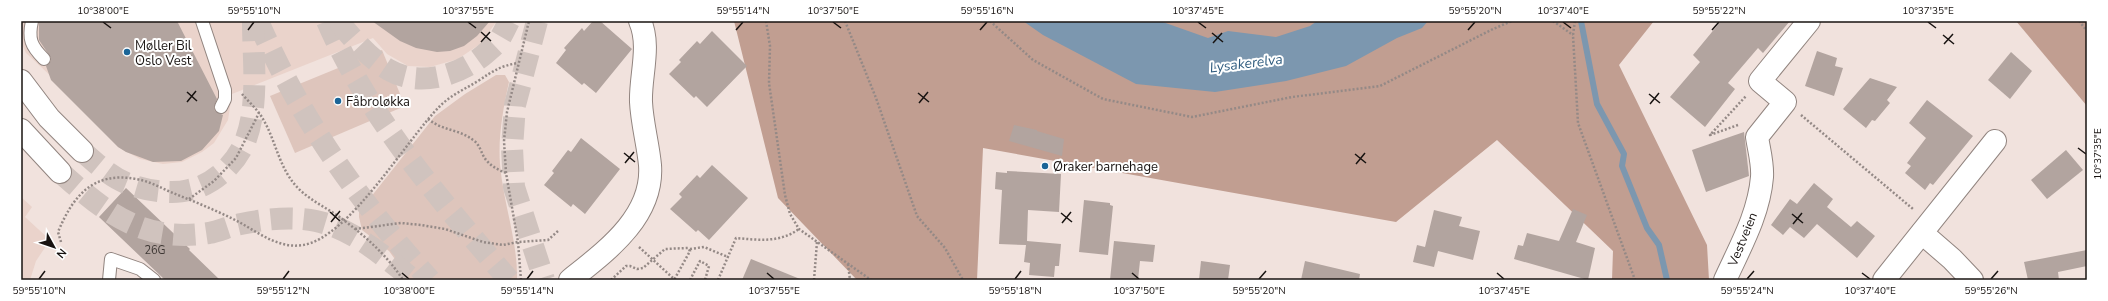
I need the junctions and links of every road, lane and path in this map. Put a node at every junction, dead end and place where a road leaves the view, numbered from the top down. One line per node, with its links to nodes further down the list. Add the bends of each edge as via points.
1 (32, 21): 15 (lane, via 29,35 33,46)
2 (202, 21): 17 (lane)
3 (529, 21): 16 (path)
4 (640, 21): 49 (main road, via 644,41 641,103 650,167 644,199 621,236 600,257)
5 (766, 21): 34 (path, via 770,46 769,82 785,195 790,214)
6 (845, 21): 57 (path, via 876,98 917,216 945,248)
7 (990, 21): 8 (path, via 1033,60 1103,99 1192,117 1292,97 1380,86 1493,28)
8 (1512, 21)
9 (1553, 21): 14 (path)
10 (1575, 21): 14 (path)
11 (1809, 21): 19 (main road)
12 (2079, 21): 13 (path)
13 (2087, 31)
14 (1573, 35): 58 (path, via 1578,123)
15 (44, 60)
16 (518, 63): 23 (path, via 502,65 461,90 442,104); 29 (path, via 507,112 504,141)
17 (221, 75): 21 (lane, via 225,99); 22 (path, via 230,80)
18 (21, 81): 27 (main road, via 49,118)
19 (1760, 81): 20 (main road); 25 (path, via 1710,136 1742,124)
20 (1784, 102): 25 (main road); 32 (path)
21 (221, 107)
22 (259, 113): 30 (path, via 236,158 219,177); 31 (path, via 288,177 303,193)
23 (428, 119): 29 (path, via 442,129 468,136 476,141 486,160); 31 (path, via 356,210)
24 (21, 130): 28 (main road)
25 (1757, 137): 59 (main road, Vestveien, via 1762,177 1757,202 1748,231)
26 (1996, 141): 32 (main road)
27 (82, 151)
28 (60, 172)
29 (506, 173): 38 (path)
30 (188, 199): 31 (path, via 284,245 313,244); 37 (path, via 137,179 108,178 94,183 75,199 65,214 58,232)
31 (344, 221): 33 (path)
32 (1926, 228): 60 (main road); 61 (main road)
33 (355, 229): 38 (path, via 401,223 445,229 494,244); 47 (path, via 377,247)
34 (799, 229): 36 (path); 41 (path, via 792,234 766,241 736,238)
35 (558, 231): 38 (path, via 548,240)
36 (817, 241): 43 (path); 54 (path)
37 (61, 242)
38 (518, 242): 48 (path)
39 (690, 249): 41 (path, via 704,248); 42 (path, via 668,248); 44 (path)
40 (646, 253): 42 (path)
41 (728, 257): 53 (path)
42 (653, 259): 44 (path); 50 (path, via 641,269 626,266)
43 (848, 264): 55 (path); 56 (path)
44 (674, 279)
45 (108, 280): 46 (lane, via 112,259 140,269)
46 (154, 280)
47 (403, 280)
48 (521, 280)
49 (570, 280)
50 (611, 280)
51 (690, 280): 52 (path, via 700,261 709,266)
52 (704, 280)
53 (718, 280)
54 (814, 280)
55 (850, 280)
56 (871, 280)
57 (963, 280)
58 (1635, 280)
59 (1725, 280)
60 (1884, 280)
61 (1972, 280)

